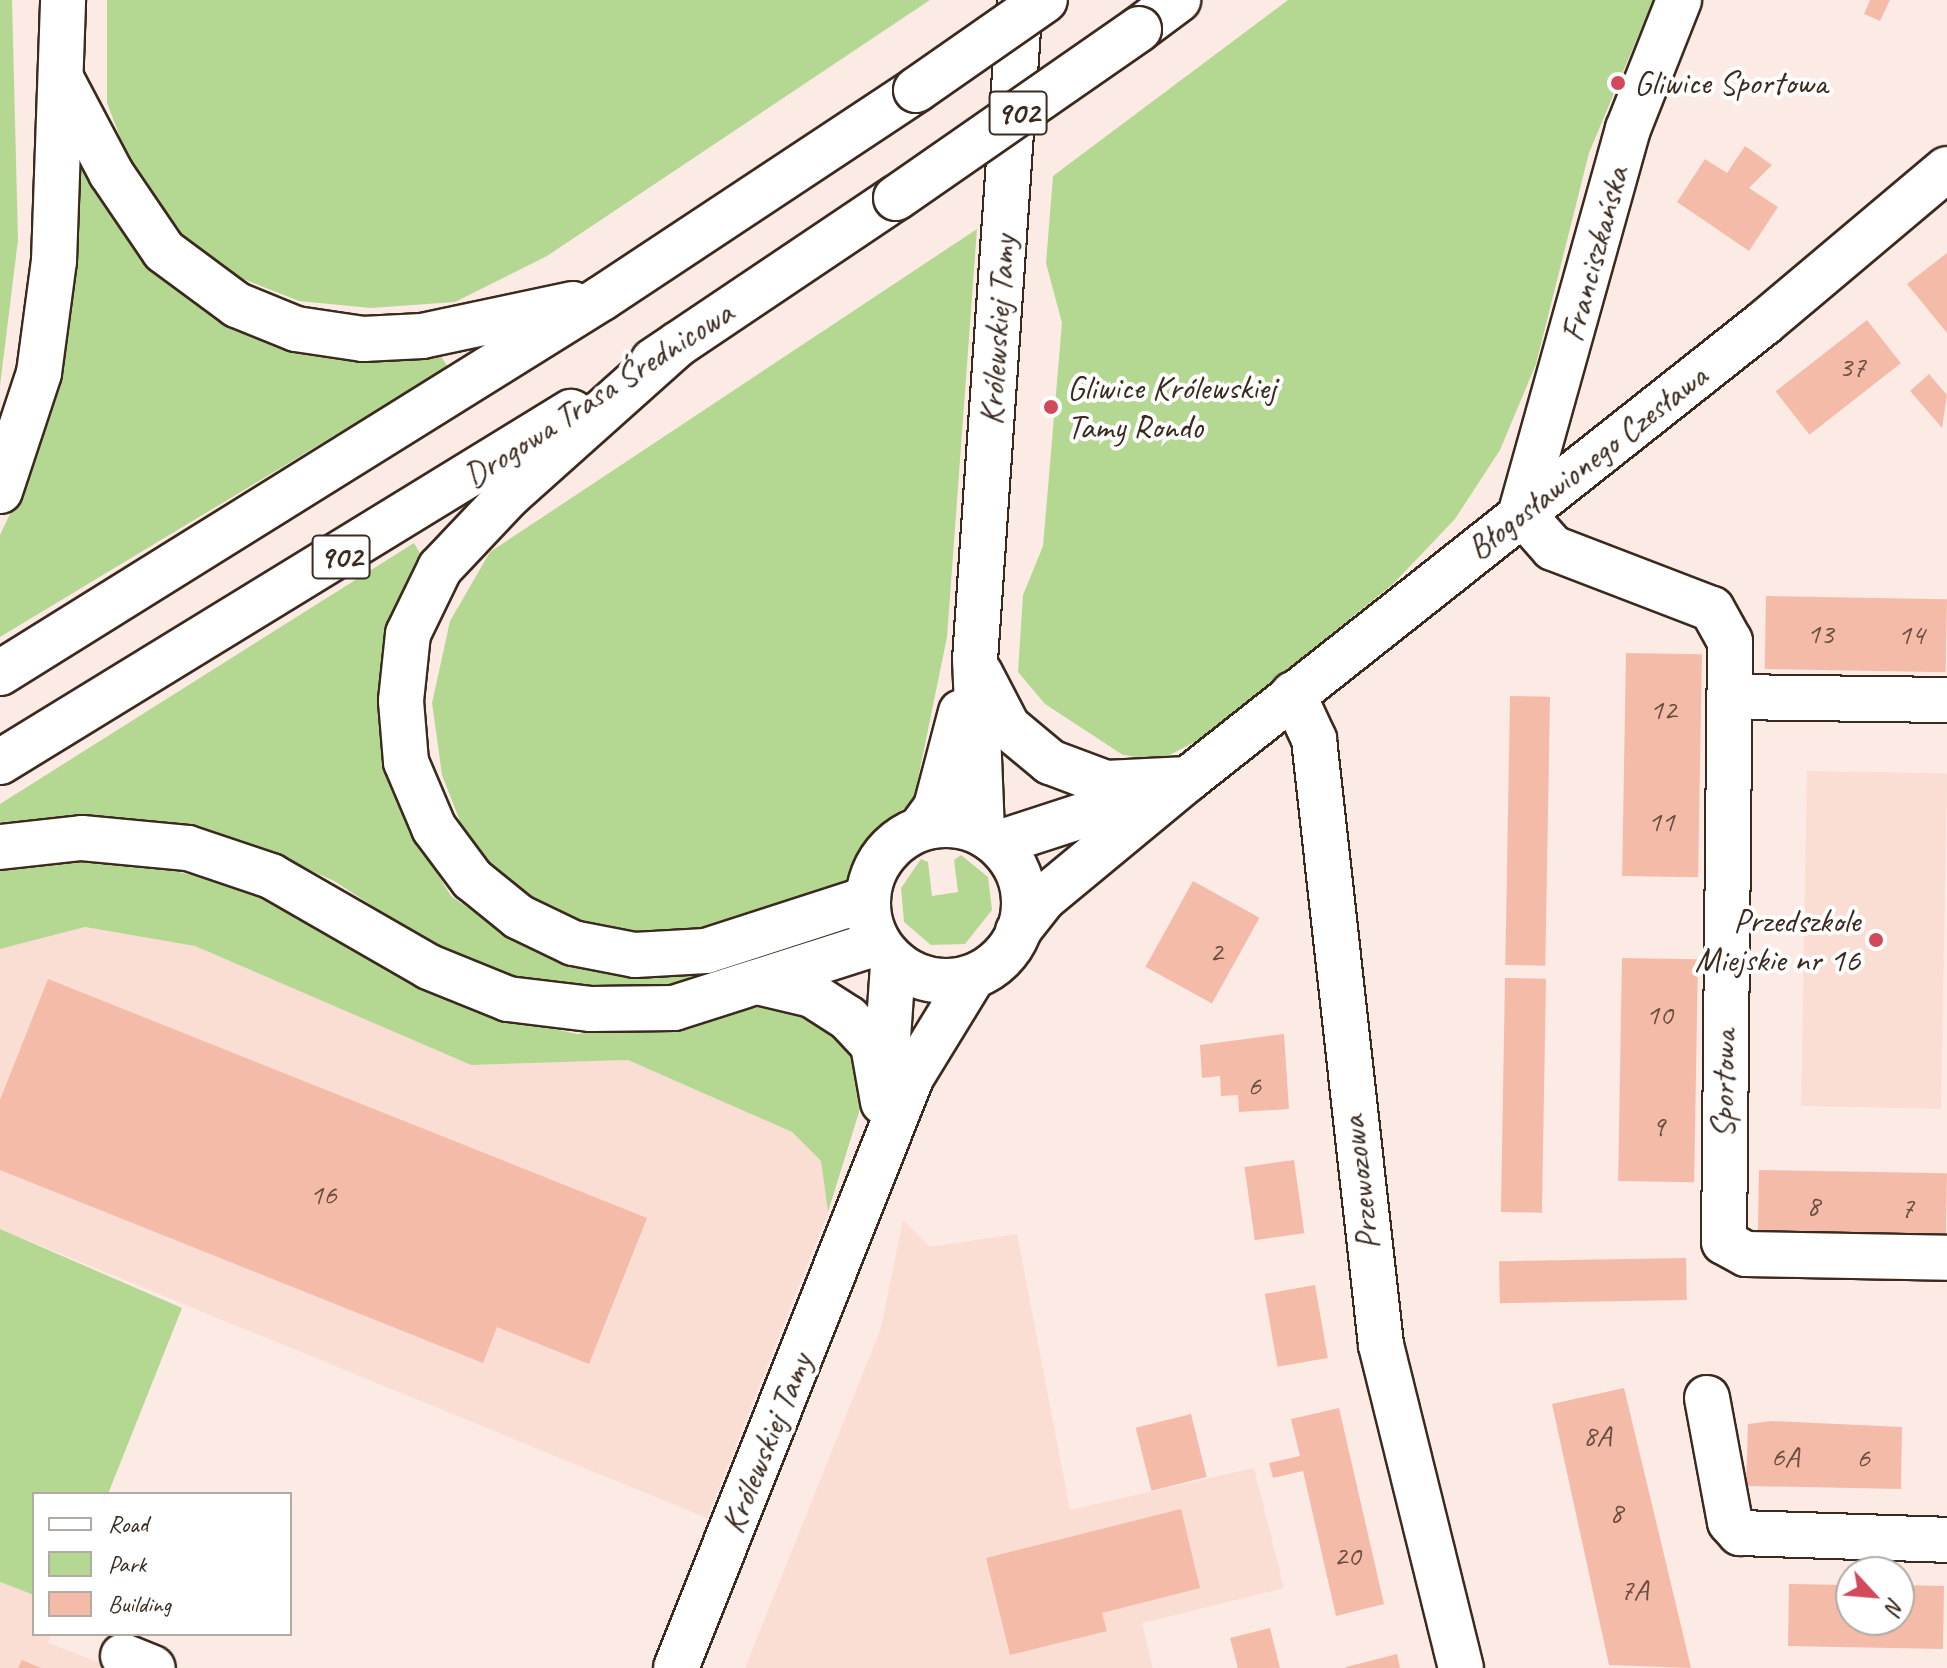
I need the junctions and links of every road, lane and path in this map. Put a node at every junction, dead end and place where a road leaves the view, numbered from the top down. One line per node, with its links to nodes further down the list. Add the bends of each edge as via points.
1 (63, 0): 6 (street)
2 (1020, 0): 12 (street, Królewskiej Tamy)
3 (1045, 0): 8 (street, 902, bridge)
4 (1178, 0): 9 (street, Drogowa Trasa Średnicowa / 902, bridge)
5 (1679, 0): 11 (street, Franciszkańska, via 1628,129)
6 (63, 82): 8 (street, via 111,173 164,251 252,311 296,329 363,339 422,336); 10 (street, via 39,373)
7 (1947, 169): 11 (street, Błogosławionego Czesława, via 1764,323)
8 (602, 298): 13 (street, 902)
9 (678, 344): 17 (street, Drogowa Trasa Średnicowa / 902); 22 (street, via 510,494 440,568 408,634 401,701 406,762 434,828 472,879 519,917 573,943 635,955 706,951)
10 (0, 491)
11 (1521, 512): 14 (street, Błogosławionego Czesława); 15 (street, Sportowa, via 1553,548 1712,609 1730,641)
12 (975, 660): 18 (street, via 1008,727 1050,762 1106,783); 19 (street, Królewskiej Tamy, via 936,807); 20 (street, Królewskiej Tamy)
13 (0, 673)
14 (1293, 694): 18 (street, Błogosławionego Czesława); 33 (street, Przewozowa, via 1314,739 1381,1345)
15 (1732, 697): 16 (street); 29 (street, Sportowa, via 1724,1242 1746,1254)
16 (1947, 700)
17 (0, 762)
18 (1188, 779): 20 (street); 23 (street, via 1044,898)
19 (921, 828): 20 (street); 22 (street, via 893,844)
20 (990, 838): 23 (street, via 1022,877)
21 (0, 847): 26 (street, via 82,838 188,848 271,876 429,967 508,999 591,1009 674,1008)
22 (867, 899): 24 (street)
23 (1018, 931): 25 (street, via 998,960)
24 (884, 954): 25 (street, via 935,981); 26 (street); 27 (street, Królewskiej Tamy, via 896,1004)
25 (972, 978): 28 (street, Królewskiej Tamy, via 912,1076)
26 (762, 983): 27 (street, via 812,995 848,1018 873,1045)
27 (883, 1102): 28 (street, Królewskiej Tamy)
28 (856, 1217): 32 (street, Królewskiej Tamy)
29 (1947, 1258)
30 (1707, 1398): 31 (street, via 1730,1522 1740,1533)
31 (1947, 1540)
32 (676, 1668)
33 (1461, 1668)

